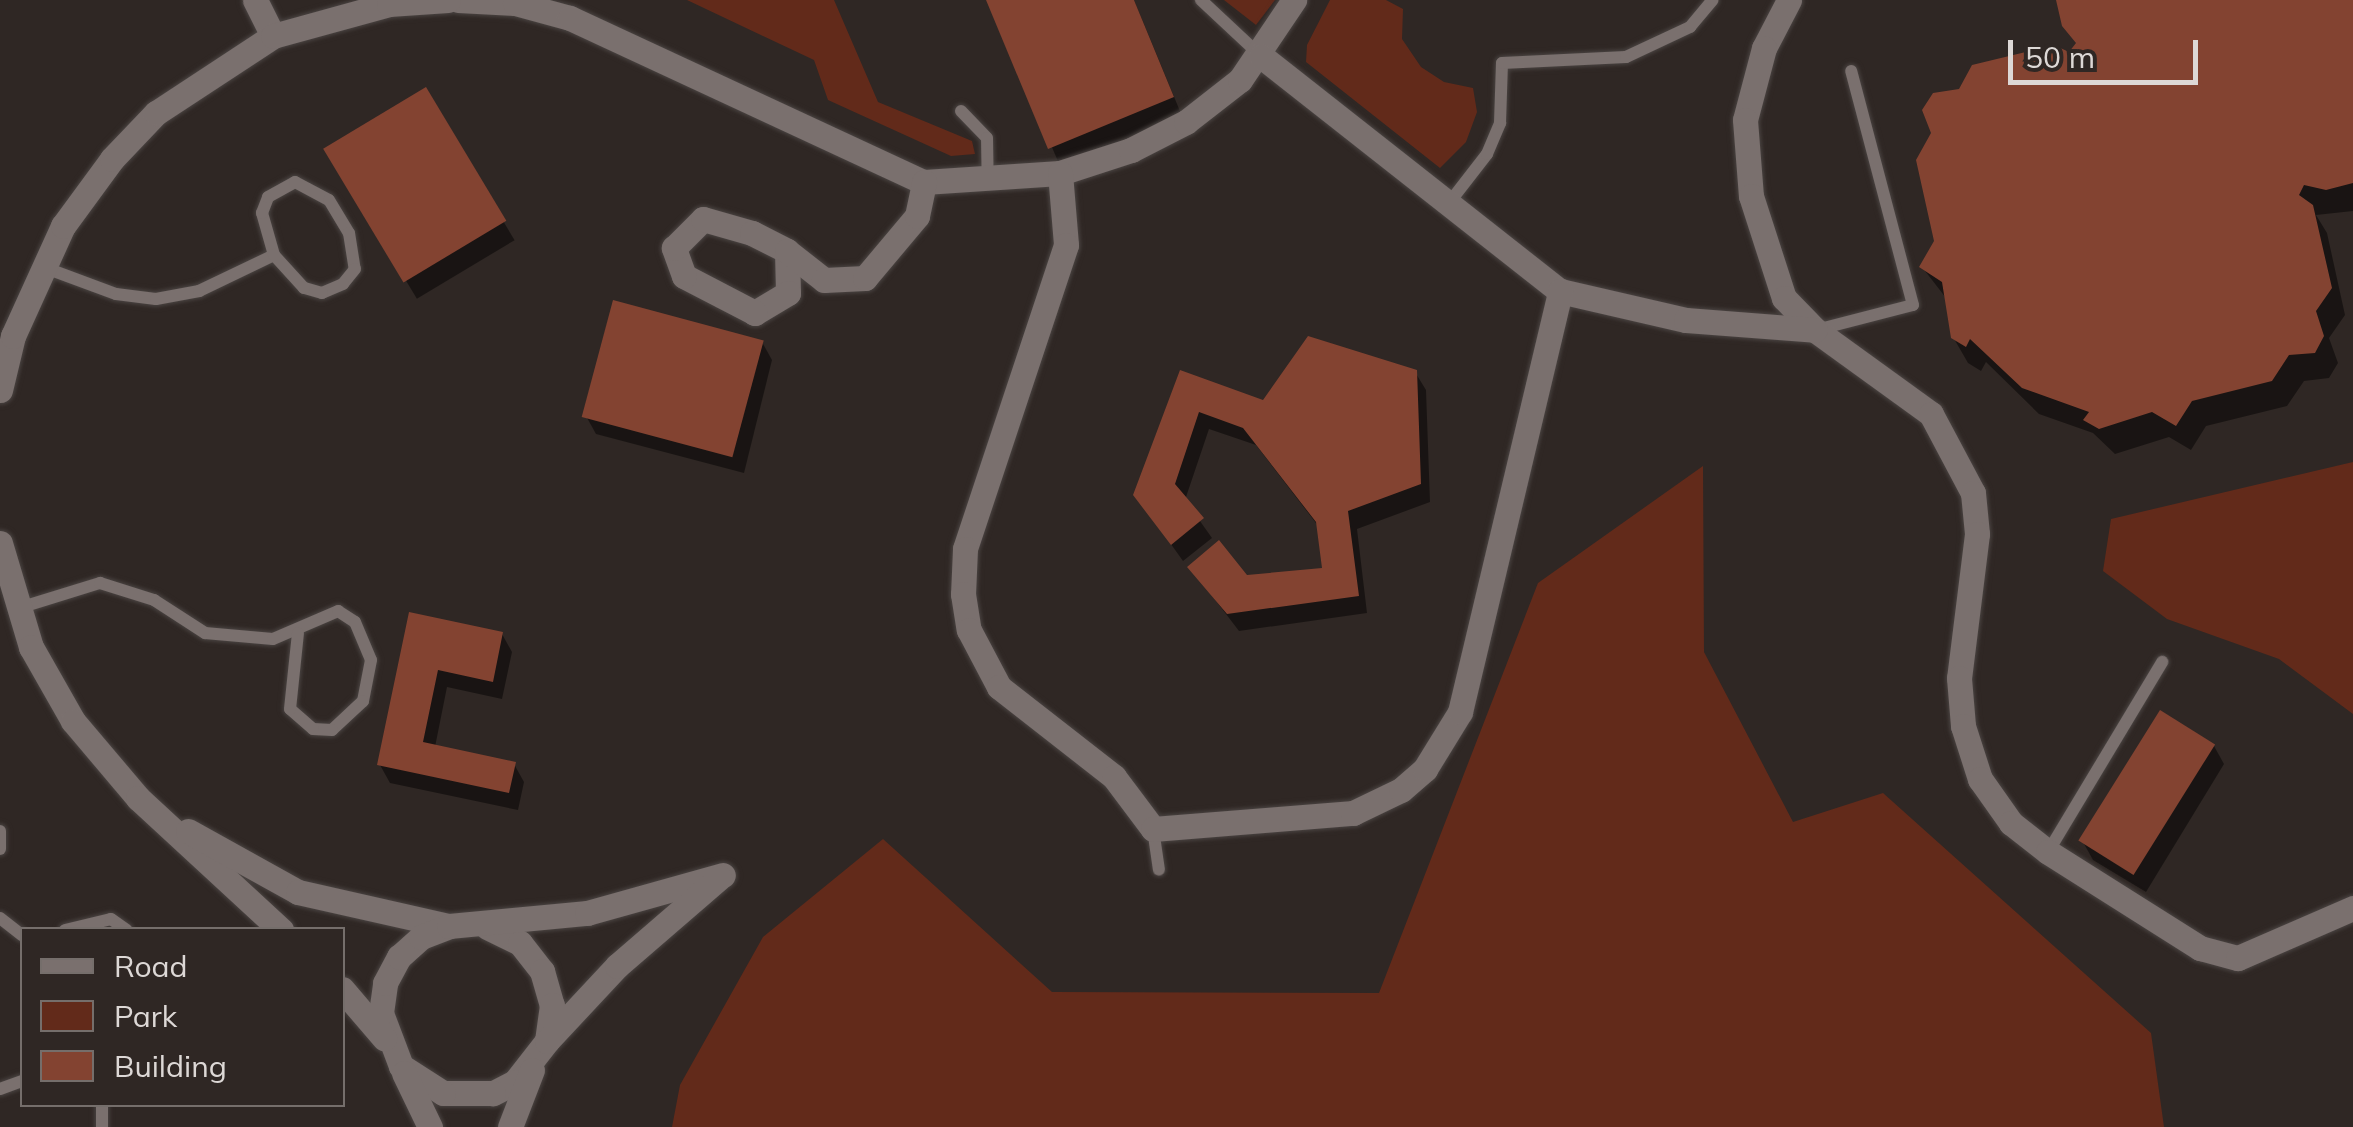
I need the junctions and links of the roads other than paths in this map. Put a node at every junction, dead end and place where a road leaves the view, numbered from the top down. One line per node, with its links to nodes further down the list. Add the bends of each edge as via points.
1 (255, 0): 8 (street)
2 (448, 0): 8 (street, via 389,4)
3 (458, 0): 14 (street, via 515,3 587,24)
4 (1201, 0): 9 (lane)
5 (1294, 0): 9 (street)
6 (1713, 0): 15 (lane, via 1690,28 1626,57 1502,63 1500,123 1488,154)
7 (1790, 0): 20 (street, via 1764,48 1745,120 1752,196 1768,261 1784,298)
8 (273, 36): 18 (street, via 156,114 112,158)
9 (1261, 56): 12 (street, via 1186,122 1131,150); 15 (street)
10 (1851, 71): 20 (lane, via 1913,305)
11 (962, 110): 13 (lane, via 987,138)
12 (1060, 173): 13 (street); 27 (street, via 1066,245 965,549 962,594 969,630 999,687 1114,777)
13 (988, 176): 14 (street)
14 (924, 182): 16 (street, via 917,216 865,278 824,280)
15 (1448, 203): 19 (street)
16 (787, 251): 16 (street, via 703,220 674,248 684,276 755,313 788,294)
17 (274, 256): 17 (lane, via 262,213 268,196 295,182 329,200 349,233 355,269 344,284 322,293 304,288); 18 (lane, via 240,276 156,299 116,294)
18 (40, 266): 21 (street)
19 (1560, 291): 20 (street, via 1686,320); 27 (street, via 1460,712 1426,769 1353,813)
20 (1814, 330): 30 (street, via 1900,386 1931,414 1954,449 1973,493 1977,534 1959,678 1963,726 1980,780 2012,823)
21 (0, 390)
22 (0, 542): 23 (street)
23 (17, 609): 24 (lane, via 100,584 154,600 205,633 273,639); 26 (street, via 72,721)
24 (298, 633): 24 (lane, via 318,616 338,611 366,639 371,660 363,701 332,730 313,729 290,709)
25 (2162, 662): 30 (lane)
26 (138, 798): 34 (street, via 298,892); 37 (street)
27 (1153, 828): 31 (lane)
28 (0, 831): 29 (lane)
29 (0, 849)
30 (2048, 852): 32 (street, via 2200,948 2238,958)
31 (1159, 870)
32 (2353, 908)
33 (0, 918): 39 (lane)
34 (450, 926): 38 (street); 42 (street, via 422,937 392,970 381,1012)
35 (78, 927): 36 (lane, via 111,919)
36 (123, 927)
37 (278, 927)
38 (487, 927): 41 (street, via 520,943 542,971 552,1006); 41 (street, via 587,912 723,874 618,966)
39 (20, 933)
40 (345, 993): 42 (street)
41 (547, 1041): 43 (street)
42 (387, 1042): 44 (street)
43 (534, 1065): 44 (street, via 493,1093 468,1096 443,1093); 46 (street)
44 (401, 1066): 45 (street)
45 (430, 1127)
46 (510, 1127)

